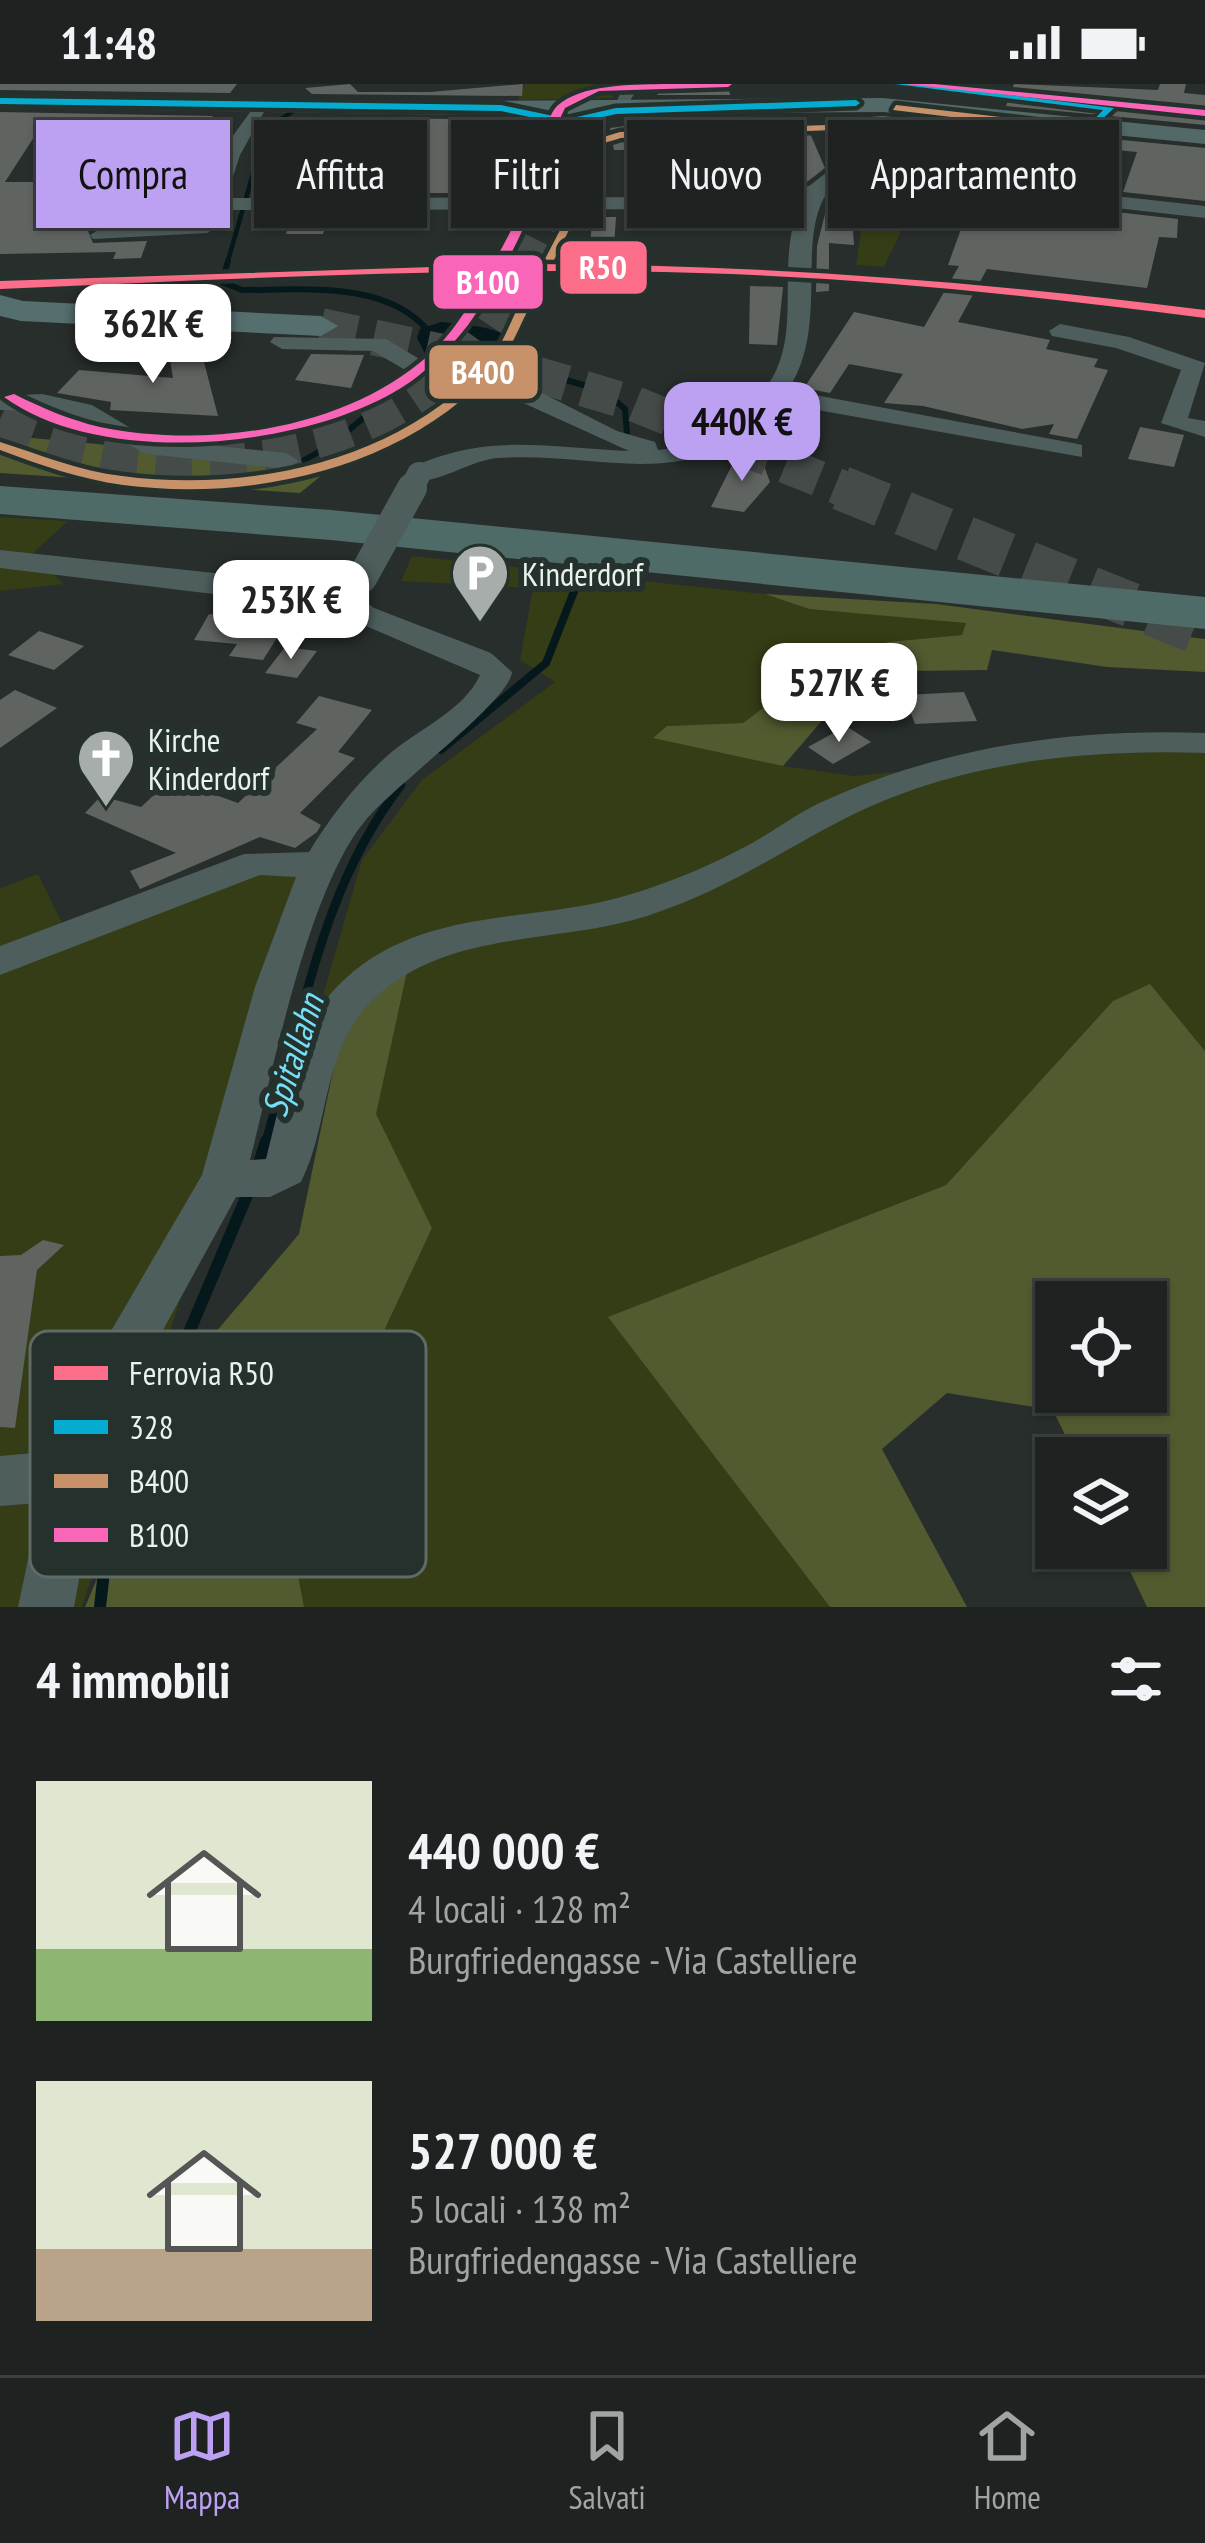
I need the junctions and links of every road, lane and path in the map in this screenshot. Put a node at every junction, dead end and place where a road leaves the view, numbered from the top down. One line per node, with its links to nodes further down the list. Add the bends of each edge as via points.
1 (640, 97): 4 (main road); 5 (main road, via 883,104)
2 (0, 101): 3 (main road)
3 (259, 105): 4 (main road, via 501,107); 7 (street)
4 (567, 118)
5 (1205, 137)
6 (230, 142): 7 (street)
7 (237, 142): 13 (street)
8 (828, 178): 9 (street)
9 (818, 191): 10 (street, via 719,202); 21 (street, via 809,207 799,345)
10 (603, 197)
11 (451, 199): 13 (street)
12 (1119, 202): 14 (street)
13 (235, 203): 15 (street, via 198,231)
14 (1205, 212)
15 (100, 235)
16 (10, 318): 17 (main road, via 91,313)
17 (321, 326)
18 (1060, 331): 20 (street)
19 (282, 342): 25 (street, via 378,344 420,370 527,394 608,436)
20 (1199, 368): 23 (street, via 1174,423)
21 (773, 395): 24 (street); 25 (street, via 741,427)
22 (0, 403): 26 (street, via 72,407 150,447)
23 (1205, 429)
24 (1073, 451)
25 (678, 457): 30 (street, bridge, via 496,449 439,461 419,474)
26 (286, 461)
27 (0, 485): 31 (highway, via 376,513)
28 (0, 500): 32 (highway, via 354,527)
29 (0, 559): 30 (street, via 241,585 309,603)
30 (357, 589): 34 (street, via 363,614 480,660 496,680 349,816)
31 (1205, 595)
32 (1205, 613)
33 (1205, 743): 36 (street, via 1093,743 978,761 868,795 690,888 621,910 430,941 358,989 328,1028 285,1169)
34 (320, 865): 35 (street, via 256,863); 36 (street, via 275,987)
35 (0, 961)
36 (243, 1178): 37 (street)
37 (140, 1331)
38 (30, 1478): 39 (street)
39 (0, 1481)
40 (52, 1577): 41 (street)
41 (46, 1607)

